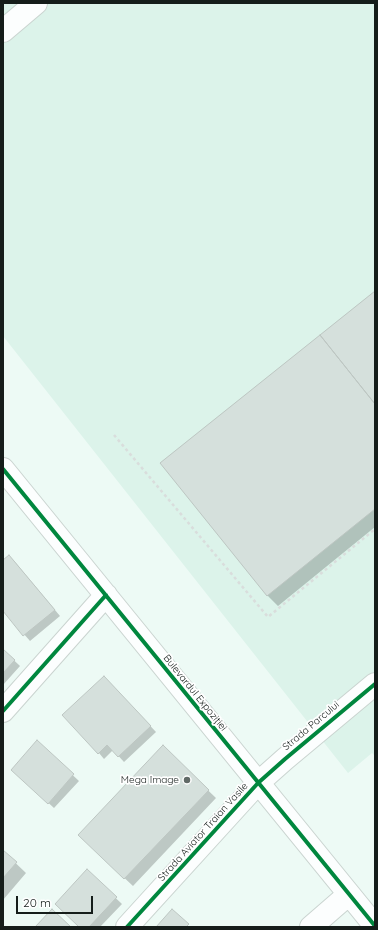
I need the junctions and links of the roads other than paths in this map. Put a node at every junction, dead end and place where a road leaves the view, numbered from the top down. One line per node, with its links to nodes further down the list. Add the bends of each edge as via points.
1 (36, 3): 2 (street)
2 (3, 31)
3 (3, 469): 4 (street, Bulevardul Expoziției)
4 (106, 595): 6 (street); 7 (street, Bulevardul Expoziției)
5 (375, 684): 7 (street, Strada Parcului)
6 (3, 711)
7 (258, 783): 8 (street, Bulevardul Expoziției); 10 (street, Strada Aviator Traian Vasile)
8 (349, 894): 9 (street, Bulevardul Expoziției); 11 (street)
9 (375, 926)
10 (127, 927)
11 (311, 927)

